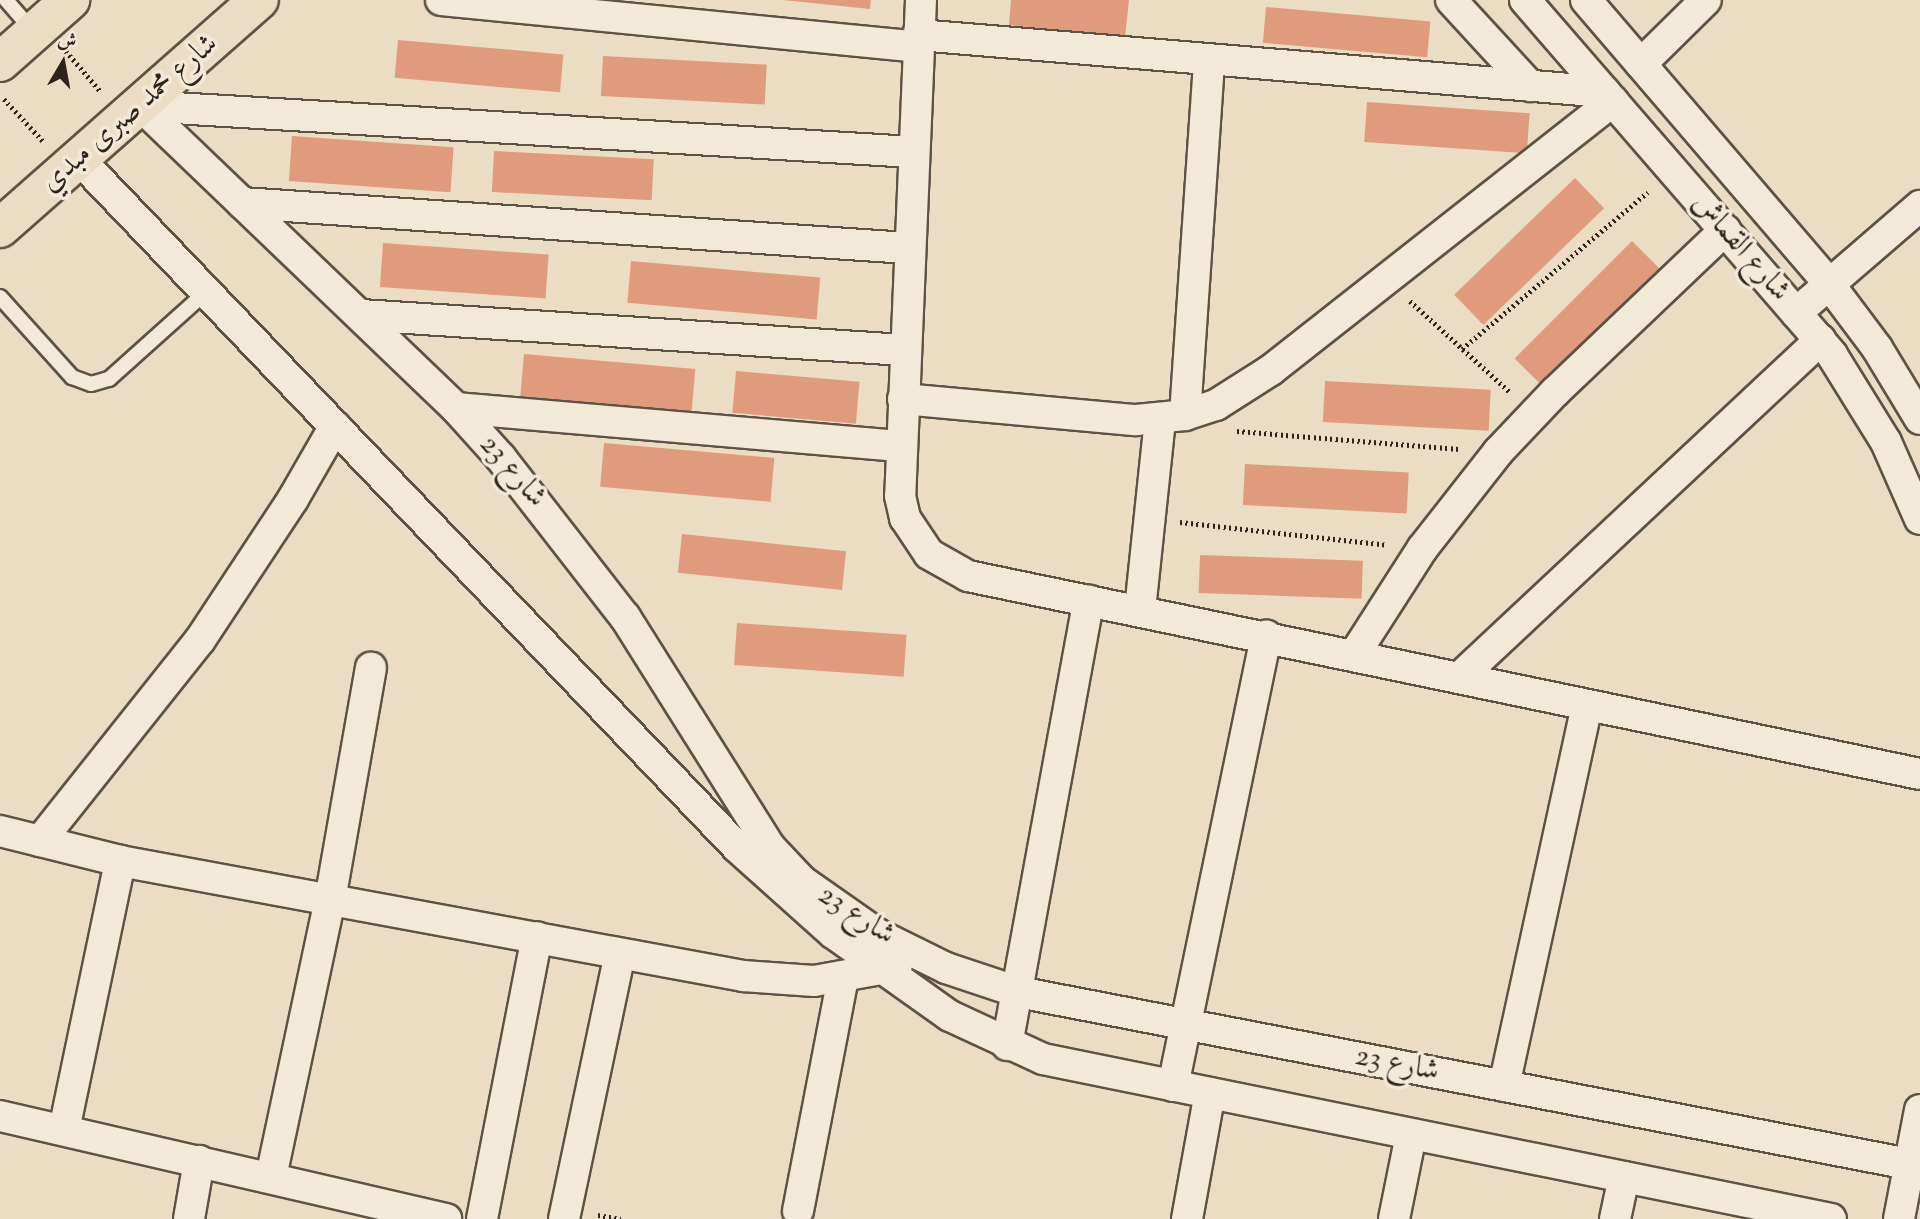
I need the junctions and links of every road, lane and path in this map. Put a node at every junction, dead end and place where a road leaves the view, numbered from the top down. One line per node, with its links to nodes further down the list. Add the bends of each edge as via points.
1 (6, 0): 10 (lane)
2 (71, 0): 10 (main road)
3 (259, 0): 18 (main road, شارع محمد صبرى مبدي)
4 (441, 0): 11 (street)
5 (921, 0): 11 (street)
6 (1451, 0): 15 (street)
7 (1525, 0): 17 (street, شارع القماش)
8 (1586, 0): 14 (street, شارع القماش)
9 (1706, 0): 14 (street)
10 (38, 28): 12 (main road); 18 (path)
11 (918, 41): 13 (street); 19 (street)
12 (0, 62)
13 (1209, 62): 15 (street); 39 (street)
14 (1641, 64): 28 (street, شارع القماش)
15 (1530, 86): 17 (street)
16 (0, 94): 20 (path)
17 (1609, 97): 21 (street, شارع القماش); 27 (street)
18 (133, 113): 19 (street); 20 (main road, شارع محمد صبرى مبدي); 22 (street, شارع 23)
19 (912, 152): 26 (street)
20 (73, 163): 24 (main road, شارع محمد صبرى مبدي); 29 (street, شارع 23)
21 (1673, 171): 25 (street, شارع القماش); 34 (path)
22 (243, 202): 26 (street); 32 (street, شارع 23)
23 (1920, 206): 28 (street)
24 (0, 228)
25 (1725, 230): 31 (street, شارع القماش); 38 (street)
26 (907, 248): 35 (street)
27 (1386, 280): 34 (path); 39 (street, via 1245,390)
28 (1829, 284): 31 (street); 40 (street, شارع القماش, via 1878,348)
29 (206, 292): 30 (lane, via 109,379 91,384 72,377); 41 (street, شارع 23)
30 (0, 297)
31 (1796, 313): 33 (street, شارع القماش)
32 (361, 315): 35 (street); 37 (street, شارع 23)
33 (1820, 340): 45 (street, شارع القماش, via 1885,442); 52 (street)
34 (1462, 349): 38 (path)
35 (904, 350): 36 (street)
36 (903, 399): 39 (street); 42 (street)
37 (456, 408): 42 (street); 61 (street, شارع 23, via 544,510 625,617 770,847 839,910)
38 (1534, 413): 43 (street)
39 (1173, 417): 43 (path, via 1243,432); 44 (street)
40 (1920, 419)
41 (335, 426): 56 (street, via 200,640); 62 (street, شارع 23, via 737,847 833,933)
42 (901, 446): 47 (street, via 900,496 905,517 929,554 968,576)
43 (1498, 452): 46 (street)
44 (1150, 519): 46 (path); 48 (street)
45 (1920, 519)
46 (1422, 549): 50 (street)
47 (1089, 600): 48 (street); 64 (street)
48 (1140, 610): 49 (street)
49 (1266, 636): 50 (street); 65 (street)
50 (1354, 655): 52 (street)
51 (371, 667): 58 (street)
52 (1459, 678): 53 (street)
53 (1587, 706): 54 (street); 68 (street)
54 (1920, 774)
55 (0, 831): 56 (street)
56 (40, 841): 57 (street)
57 (120, 861): 58 (street); 72 (street)
58 (330, 900): 59 (street); 76 (street)
59 (537, 937): 60 (street); 81 (street)
60 (620, 954): 63 (street, via 779,981); 82 (street)
61 (919, 955): 62 (street); 64 (street, شارع 23, via 975,980)
62 (885, 971): 63 (street); 66 (street, شارع 23, via 950,1016)
63 (843, 978): 78 (street)
64 (1018, 992): 65 (street, شارع 23); 66 (street)
65 (1186, 1025): 67 (street); 68 (street, شارع 23)
66 (1007, 1045): 67 (street, شارع 23, via 1043,1059)
67 (1174, 1086): 69 (street, شارع 23)
68 (1504, 1086): 75 (street, شارع 23)
69 (1210, 1093): 73 (street, شارع 23); 83 (street)
70 (1920, 1110): 75 (street)
71 (0, 1115): 72 (street)
72 (64, 1130): 74 (street)
73 (1410, 1135): 77 (street, شارع 23); 84 (street)
74 (200, 1161): 76 (street); 79 (street)
75 (1909, 1164): 87 (street)
76 (271, 1177): 80 (street)
77 (1624, 1177): 85 (street); 86 (street, شارع 23)
78 (797, 1211)
79 (189, 1219)
80 (446, 1219)
81 (482, 1219)
82 (564, 1219)
83 (1187, 1219)
84 (1394, 1219)
85 (1615, 1219)
86 (1831, 1219)
87 (1899, 1219)

